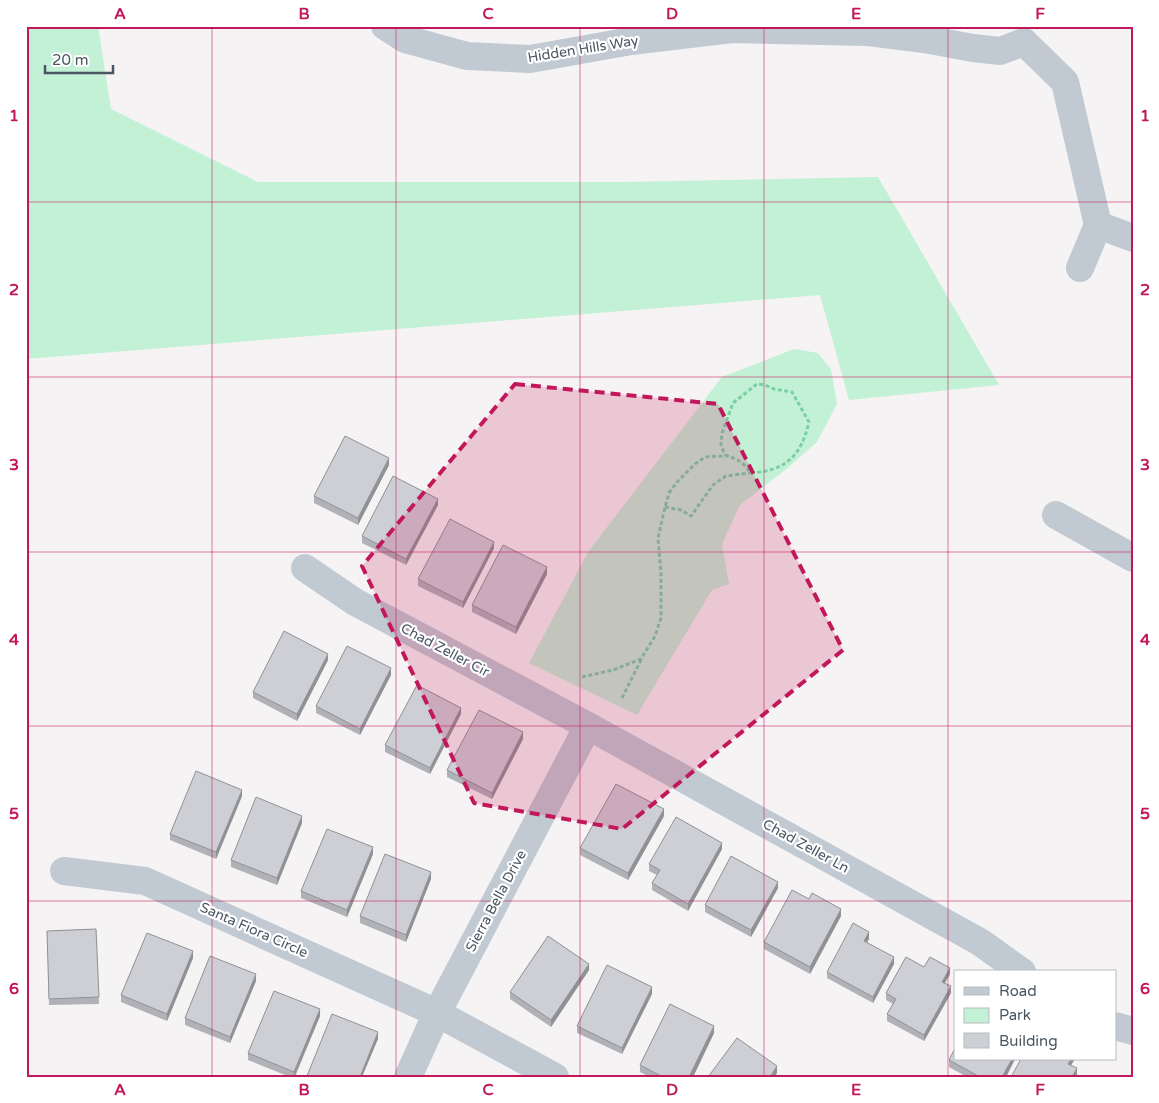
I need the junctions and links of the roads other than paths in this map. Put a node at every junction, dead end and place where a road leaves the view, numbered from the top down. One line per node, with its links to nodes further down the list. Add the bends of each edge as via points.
1 (385, 26): 2 (street, Hidden Hills Way, via 405,39 467,56 530,59 631,41 732,29 868,32 1000,51)
2 (1030, 34): 3 (street, via 1065,82)
3 (1098, 225): 4 (street); 5 (street)
4 (1133, 238)
5 (1080, 268)
6 (1056, 515): 7 (street)
7 (1133, 558)
8 (306, 568): 9 (street, Chad Zeller Cir, via 355,602)
9 (588, 726): 11 (street, Chad Zeller Ln, via 980,942); 12 (street, Sierra Bella Drive)
10 (64, 871): 12 (street, Santa Fiora Circle, via 145,881)
11 (1019, 970)
12 (436, 1012): 15 (street, Sierra Bella Drive); 16 (street, Santa Fiora Circle)
13 (1116, 1026): 14 (street)
14 (1133, 1031)
15 (408, 1077)
16 (555, 1077)

